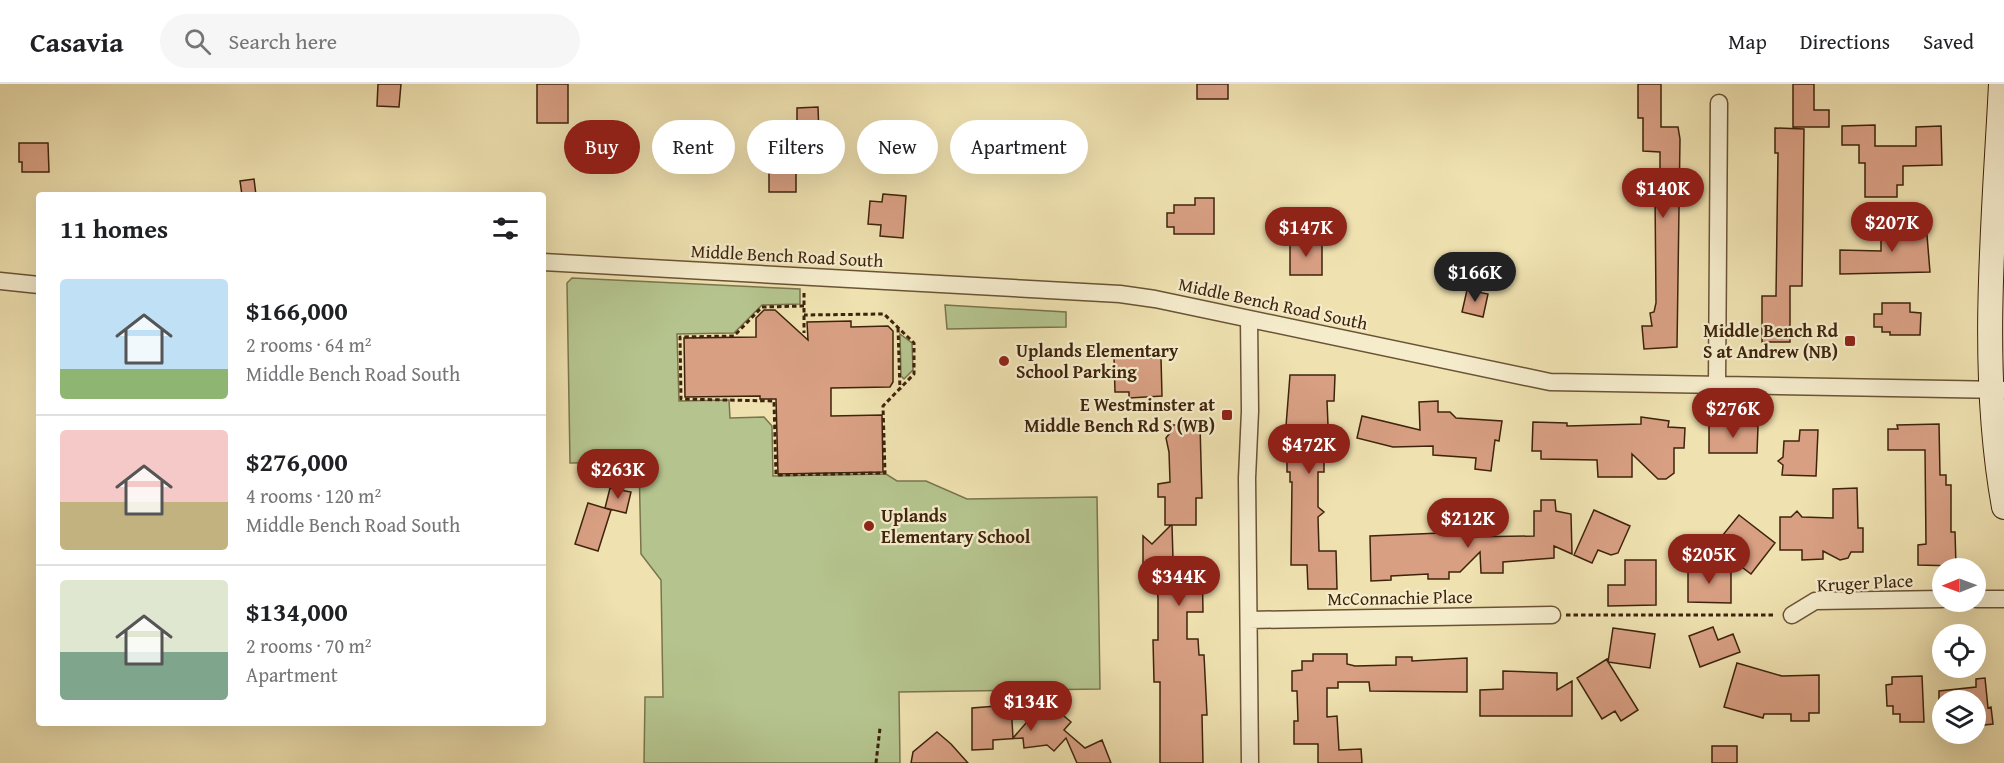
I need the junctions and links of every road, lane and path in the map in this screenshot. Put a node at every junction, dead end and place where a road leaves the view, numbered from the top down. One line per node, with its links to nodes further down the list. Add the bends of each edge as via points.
1 (2001, 84): 14 (main road, via 1991,299)
2 (1719, 103): 12 (street)
3 (546, 262): 4 (street, Middle Bench Road South)
4 (804, 276): 7 (path); 9 (street, Middle Bench Road South, via 1120,294)
5 (0, 281): 6 (street)
6 (36, 285)
7 (804, 306): 8 (path); 13 (path, via 762,307 734,336 680,337 681,399 774,401 776,475 885,473 883,406)
8 (804, 315): 10 (path, via 884,314); 11 (path)
9 (1249, 319): 12 (street, Middle Bench Road South, via 1550,382); 21 (street)
10 (898, 328): 13 (path); 13 (path, via 914,343 914,374)
11 (804, 333)
12 (1717, 385): 14 (street, Middle Bench Road South)
13 (900, 390)
14 (1998, 390): 15 (main road, via 1996,456)
15 (2004, 507)
16 (2004, 598): 18 (street)
17 (1932, 599): 20 (street, Kruger Place, via 1815,601)
18 (1986, 599)
19 (1552, 615): 20 (path); 21 (street, McConnachie Place)
20 (1792, 615)
21 (1249, 620): 24 (street)
22 (880, 728): 23 (path)
23 (876, 763)
24 (1250, 763)

